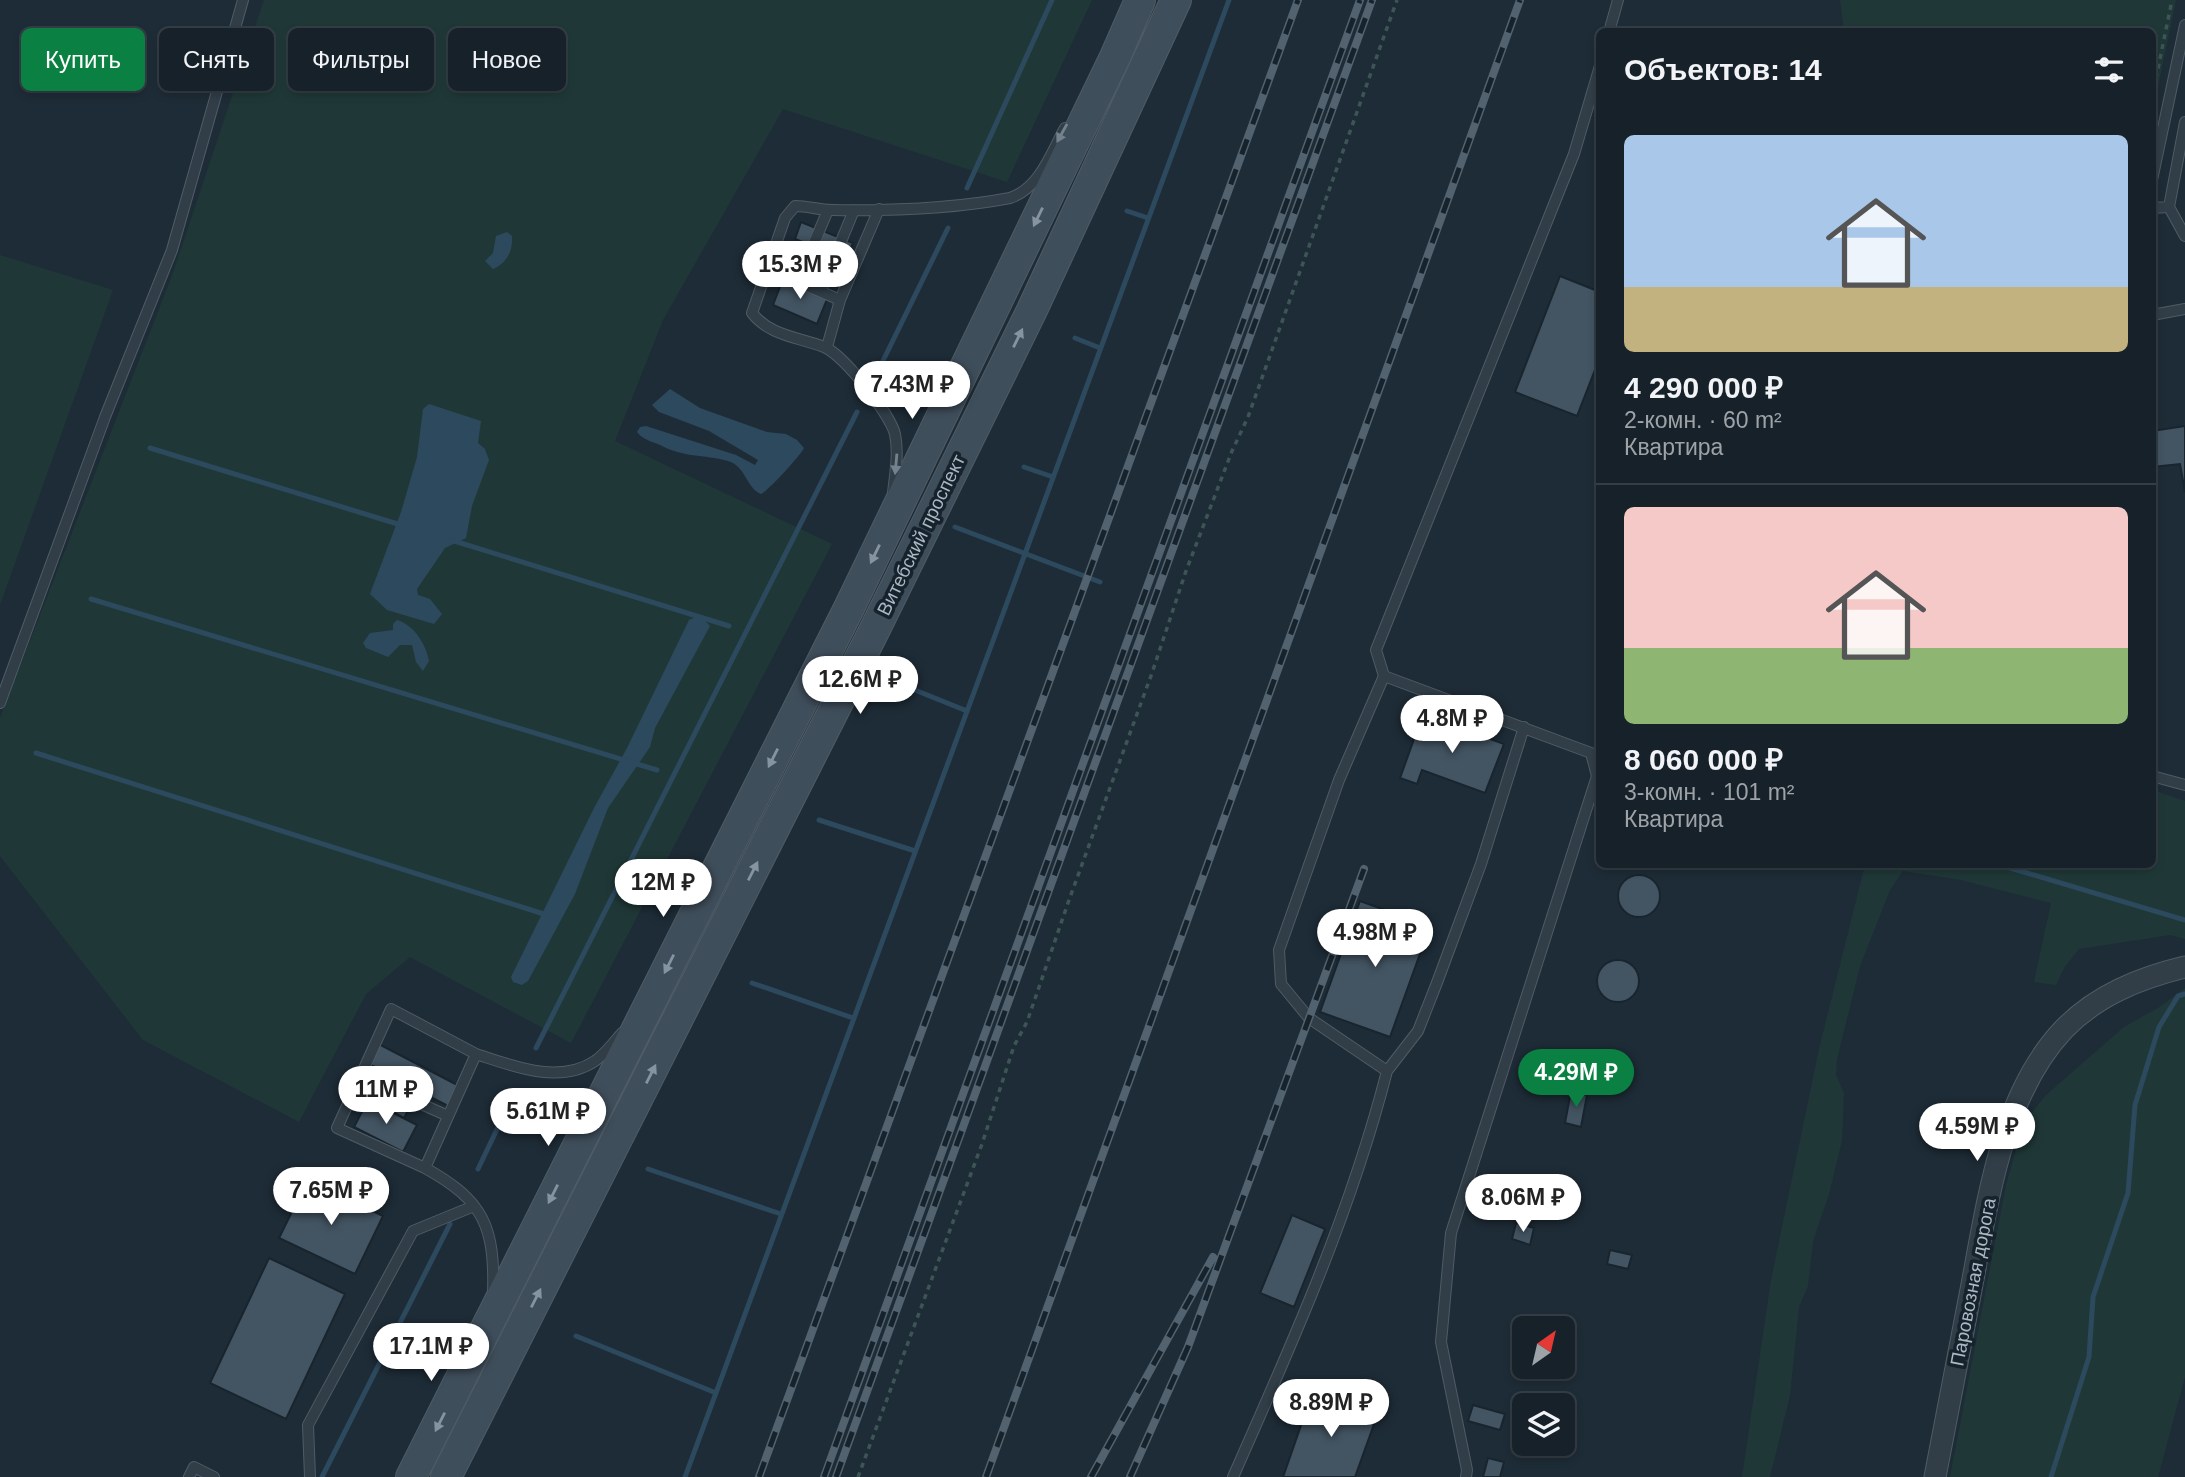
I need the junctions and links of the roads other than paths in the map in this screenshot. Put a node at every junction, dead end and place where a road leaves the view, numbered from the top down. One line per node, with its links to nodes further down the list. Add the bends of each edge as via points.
1 (243, 0): 26 (lane, via 172,250)
2 (1140, 0): 7 (main road, Витебский проспект)
3 (1176, 0): 45 (main road, Витебский проспект, one-way to 3, via 880,619 1032,310)
4 (1618, 0): 6 (lane)
5 (2185, 25): 10 (lane)
6 (1610, 28)
7 (1115, 57): 13 (lane, one-way to 13, via 1076,109 1037,180 1018,195); 24 (main road, Витебский проспект, one-way to 24)
8 (1596, 80): 25 (lane, via 1574,155 1376,650)
9 (2185, 122): 11 (lane)
10 (2156, 161)
11 (2169, 207): 12 (lane); 16 (lane)
12 (2156, 208)
13 (879, 209): 14 (lane); 20 (lane)
14 (854, 210): 15 (lane); 19 (lane)
15 (828, 211): 17 (lane, via 813,205 795,206 785,219); 18 (lane)
16 (2185, 236)
17 (766, 268): 18 (lane); 23 (lane, via 752,313 761,325)
18 (798, 281): 19 (lane)
19 (821, 290): 20 (lane)
20 (840, 300): 23 (lane)
21 (2185, 309): 22 (lane)
22 (2156, 314)
23 (827, 348): 24 (lane, one-way to 24, via 848,366 894,429 897,446)
24 (890, 523): 33 (main road, Витебский проспект, one-way to 33)
25 (1384, 676): 27 (lane); 35 (lane, via 1339,780 1279,950 1281,984 1309,1018)
26 (0, 703)
27 (1524, 727): 28 (lane, via 1591,753); 35 (lane, via 1480,864 1418,1031)
28 (1596, 772)
29 (2156, 777): 31 (lane)
30 (1596, 779): 47 (lane, via 1451,1233 1441,1342)
31 (2185, 785)
32 (2184, 967): 48 (street, Паровозная дорога, via 2108,994 2064,1029 2025,1082 1982,1232)
33 (650, 1002): 34 (lane, via 596,1060 583,1067 534,1071); 40 (main road, Витебский проспект, one-way to 40)
34 (476, 1054): 36 (lane, via 391,1009); 37 (lane)
35 (1387, 1071): 46 (lane, via 1333,1244)
36 (361, 1077): 37 (lane); 38 (lane, via 337,1128)
37 (448, 1116): 38 (lane)
38 (425, 1168): 39 (lane)
39 (474, 1206): 40 (lane, via 489,1229 492,1245); 44 (lane, via 414,1231 308,1425)
40 (492, 1317): 41 (main road, Витебский проспект, one-way to 41)
41 (410, 1475)
42 (189, 1477): 43 (lane, via 194,1467)
43 (214, 1477)
44 (310, 1477)
45 (446, 1477)
46 (1233, 1477)
47 (1466, 1477)
48 (1935, 1477)

